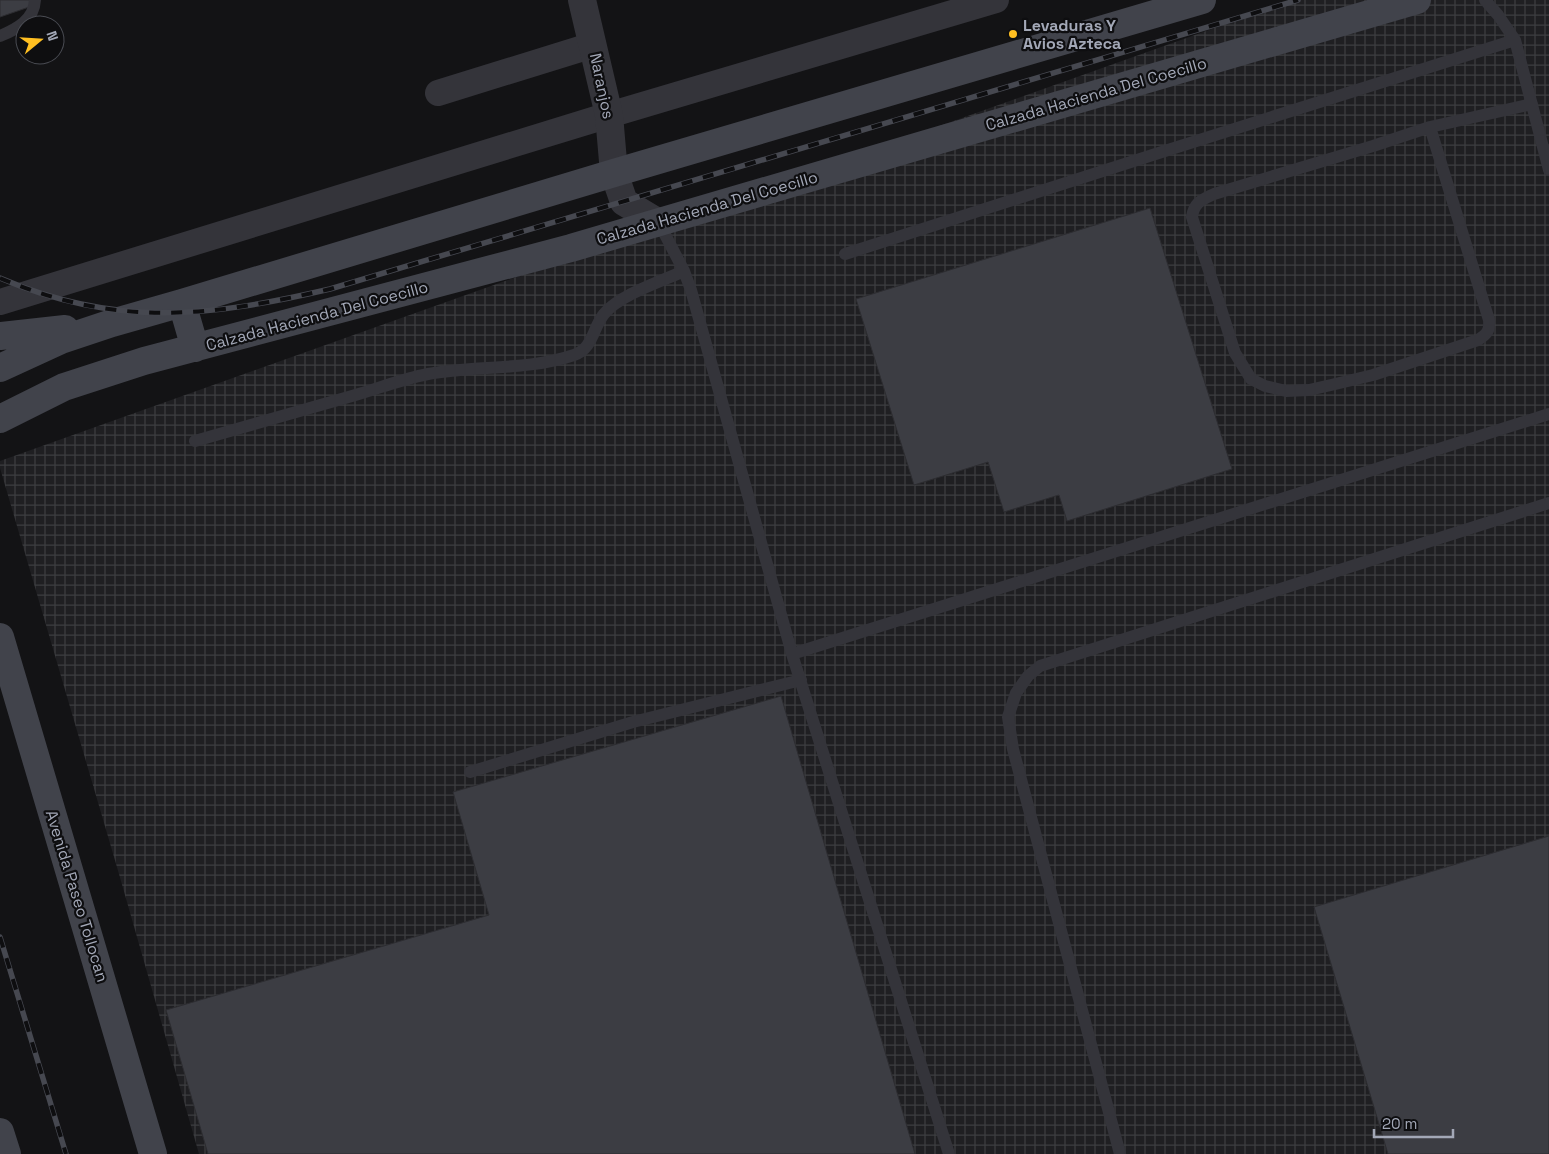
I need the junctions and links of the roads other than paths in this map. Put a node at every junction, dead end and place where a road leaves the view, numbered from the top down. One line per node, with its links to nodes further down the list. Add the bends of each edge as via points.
1 (35, 0): 7 (lane, via 29,18)
2 (582, 0): 9 (street, Naranjos)
3 (996, 0): 12 (street)
4 (1202, 0): 15 (main road)
5 (1417, 0): 16 (main road, Calzada Hacienda Del Coecillo)
6 (1485, 0): 8 (lane)
7 (0, 36)
8 (1514, 40): 11 (lane); 17 (lane)
9 (593, 45): 10 (street); 12 (street, Naranjos)
10 (438, 92)
11 (1532, 104): 13 (lane); 14 (lane)
12 (609, 115): 15 (street, Naranjos); 19 (street)
13 (1430, 127): 13 (lane, via 1214,194 1199,201 1193,209 1192,217 1236,353 1251,379 1286,391 1309,390 1373,375 1488,334 1489,320)
14 (1549, 170)
15 (614, 173): 16 (street, Naranjos, via 624,202); 20 (main road)
16 (659, 223): 18 (lane); 23 (main road, Calzada Hacienda Del Coecillo)
17 (845, 254)
18 (684, 271): 27 (lane, via 619,301 604,313 589,344 577,355 543,363 427,374); 30 (lane)
19 (0, 302)
20 (182, 304): 21 (main road); 23 (main road)
21 (112, 323): 22 (main road); 24 (main road, via 61,340)
22 (0, 336)
23 (195, 348): 26 (main road, Calzada Hacienda Del Coecillo, via 64,387)
24 (0, 368)
25 (1549, 414): 30 (lane)
26 (0, 419)
27 (195, 441)
28 (1549, 503): 37 (lane, via 1040,666 1016,693 1008,717 1013,749)
29 (0, 637): 35 (main road, Avenida Paseo Tollocan)
30 (792, 654): 31 (lane)
31 (801, 680): 32 (lane, via 633,722); 36 (lane)
32 (470, 772)
33 (0, 1132): 34 (main road)
34 (7, 1154)
35 (153, 1154)
36 (949, 1154)
37 (1120, 1154)

